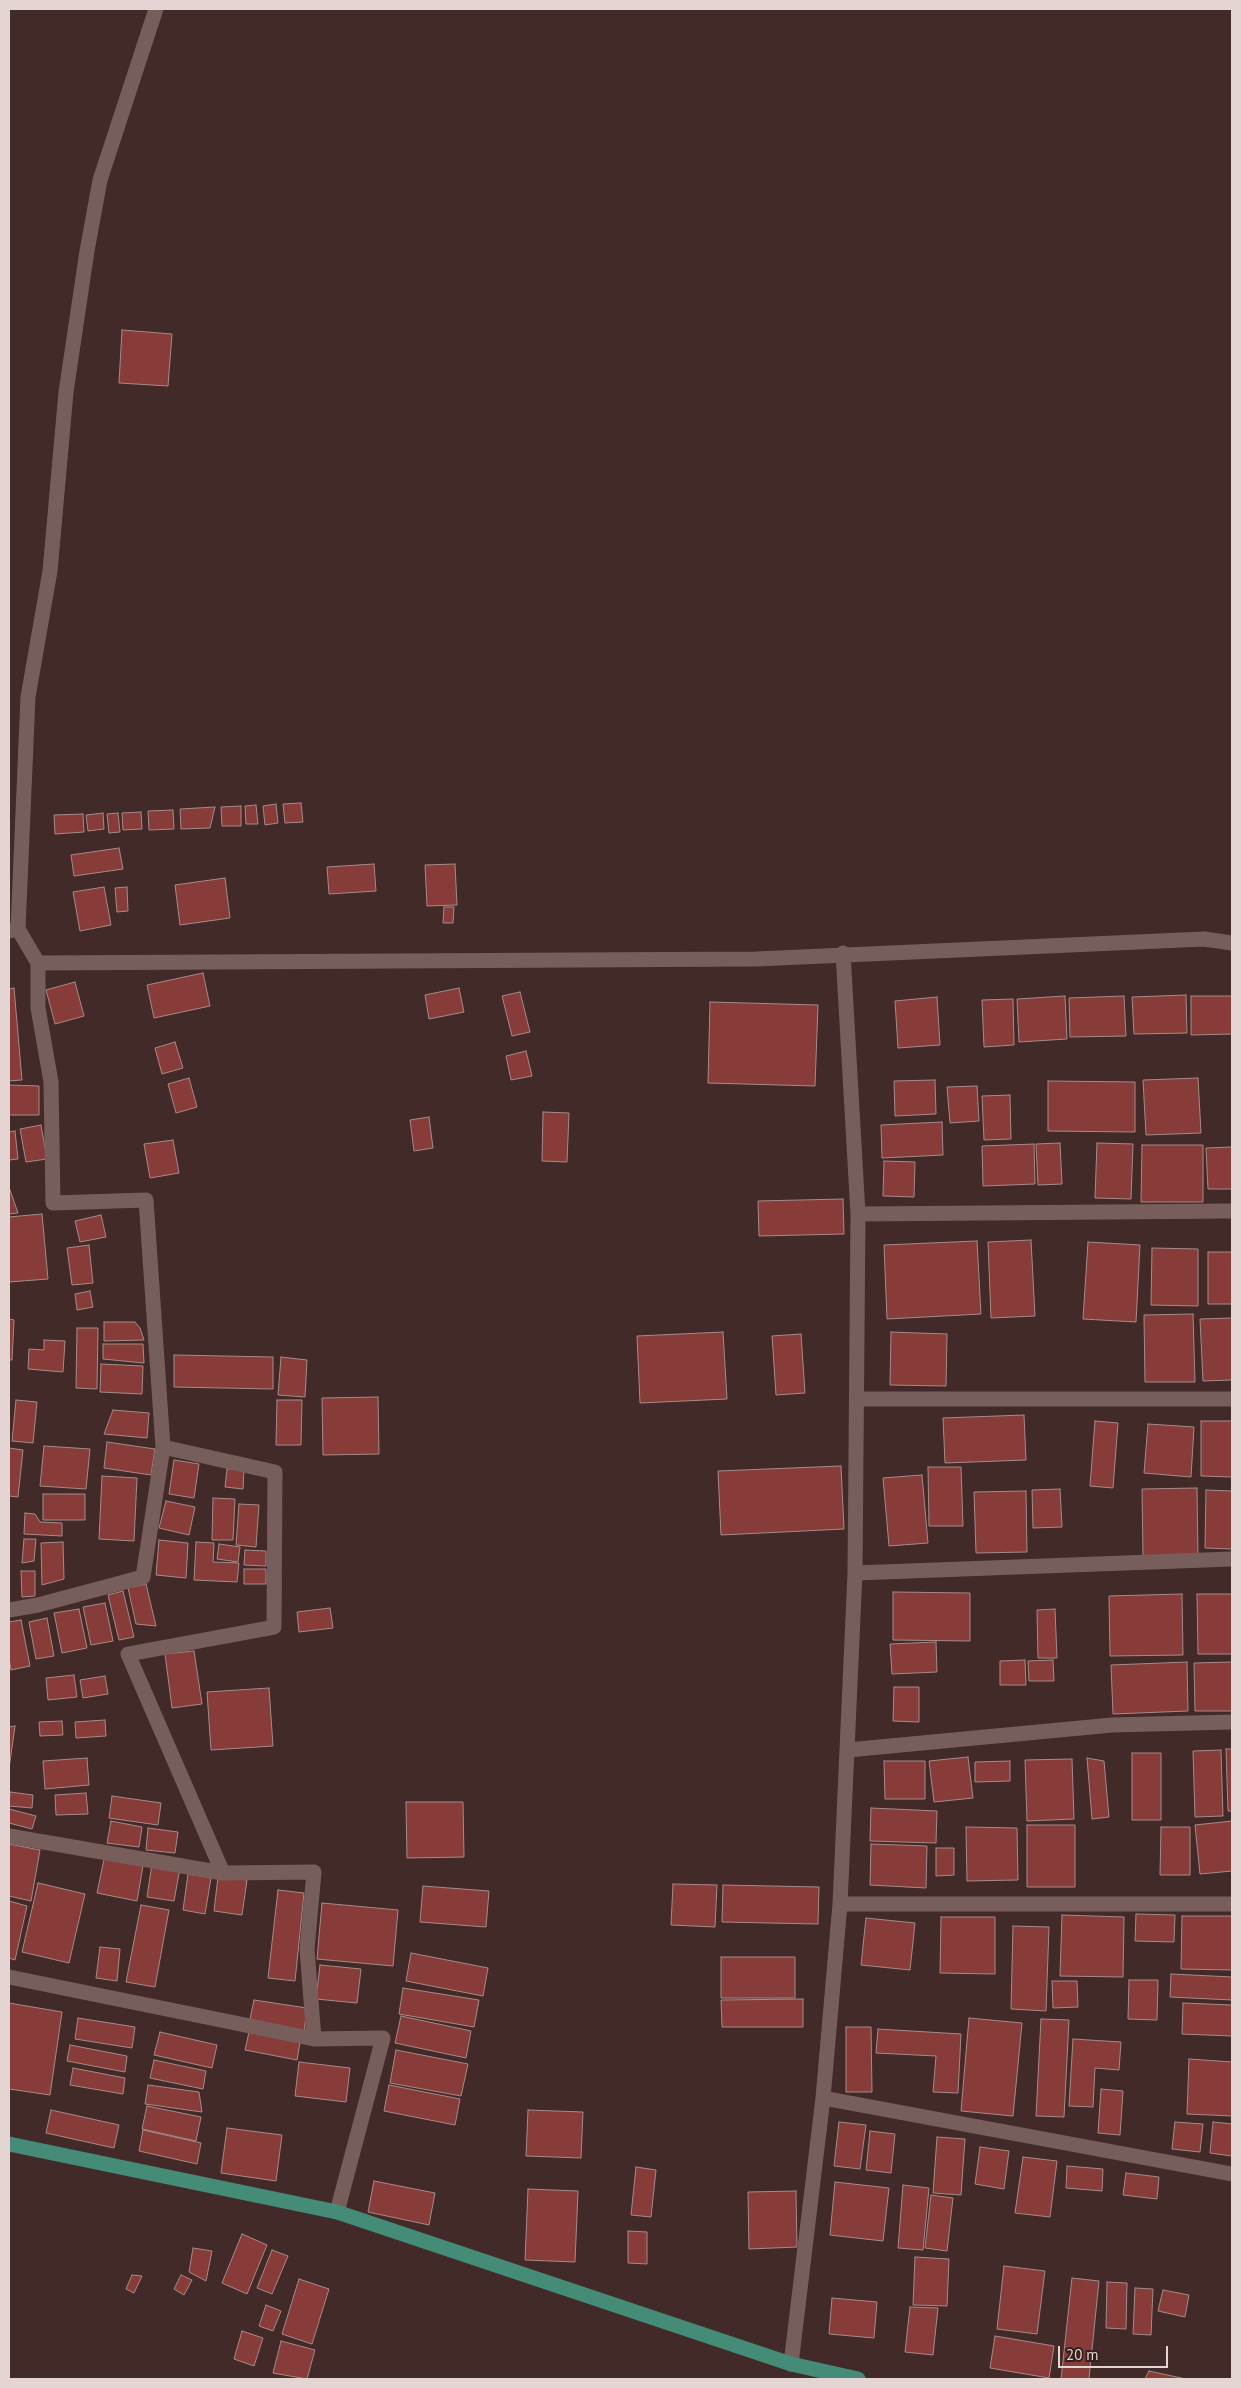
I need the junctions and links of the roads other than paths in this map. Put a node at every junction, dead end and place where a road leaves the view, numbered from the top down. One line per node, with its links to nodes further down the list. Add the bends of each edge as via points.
1 (156, 9): 2 (street, via 100,180 87,251 66,392 50,571 28,697)
2 (13, 930): 5 (street)
3 (1232, 943): 4 (street, via 1204,939)
4 (844, 953): 5 (street, via 746,959); 7 (street)
5 (38, 963): 10 (street, via 38,1008 51,1082 52,1203 146,1200)
6 (1232, 1211): 7 (street)
7 (858, 1214): 8 (street)
8 (858, 1399): 9 (street); 12 (street)
9 (1232, 1399)
10 (163, 1447): 13 (street, via 143,1577); 17 (street, via 275,1472 274,1627 128,1654)
11 (1232, 1560): 12 (street)
12 (855, 1573): 15 (street)
13 (9, 1610)
14 (1232, 1722): 15 (street, via 1112,1725)
15 (848, 1750): 18 (street)
16 (9, 1836): 17 (street)
17 (223, 1873): 21 (street, via 314,1872 307,1949)
18 (840, 1904): 19 (street); 22 (street)
19 (1232, 1904)
20 (9, 1977): 21 (street)
21 (314, 2039): 25 (street, via 383,2038)
22 (823, 2098): 24 (street); 26 (street)
23 (9, 2144): 25 (main road)
24 (1232, 2174)
25 (337, 2212): 26 (main road)
26 (791, 2364): 27 (main road)
27 (851, 2378)

